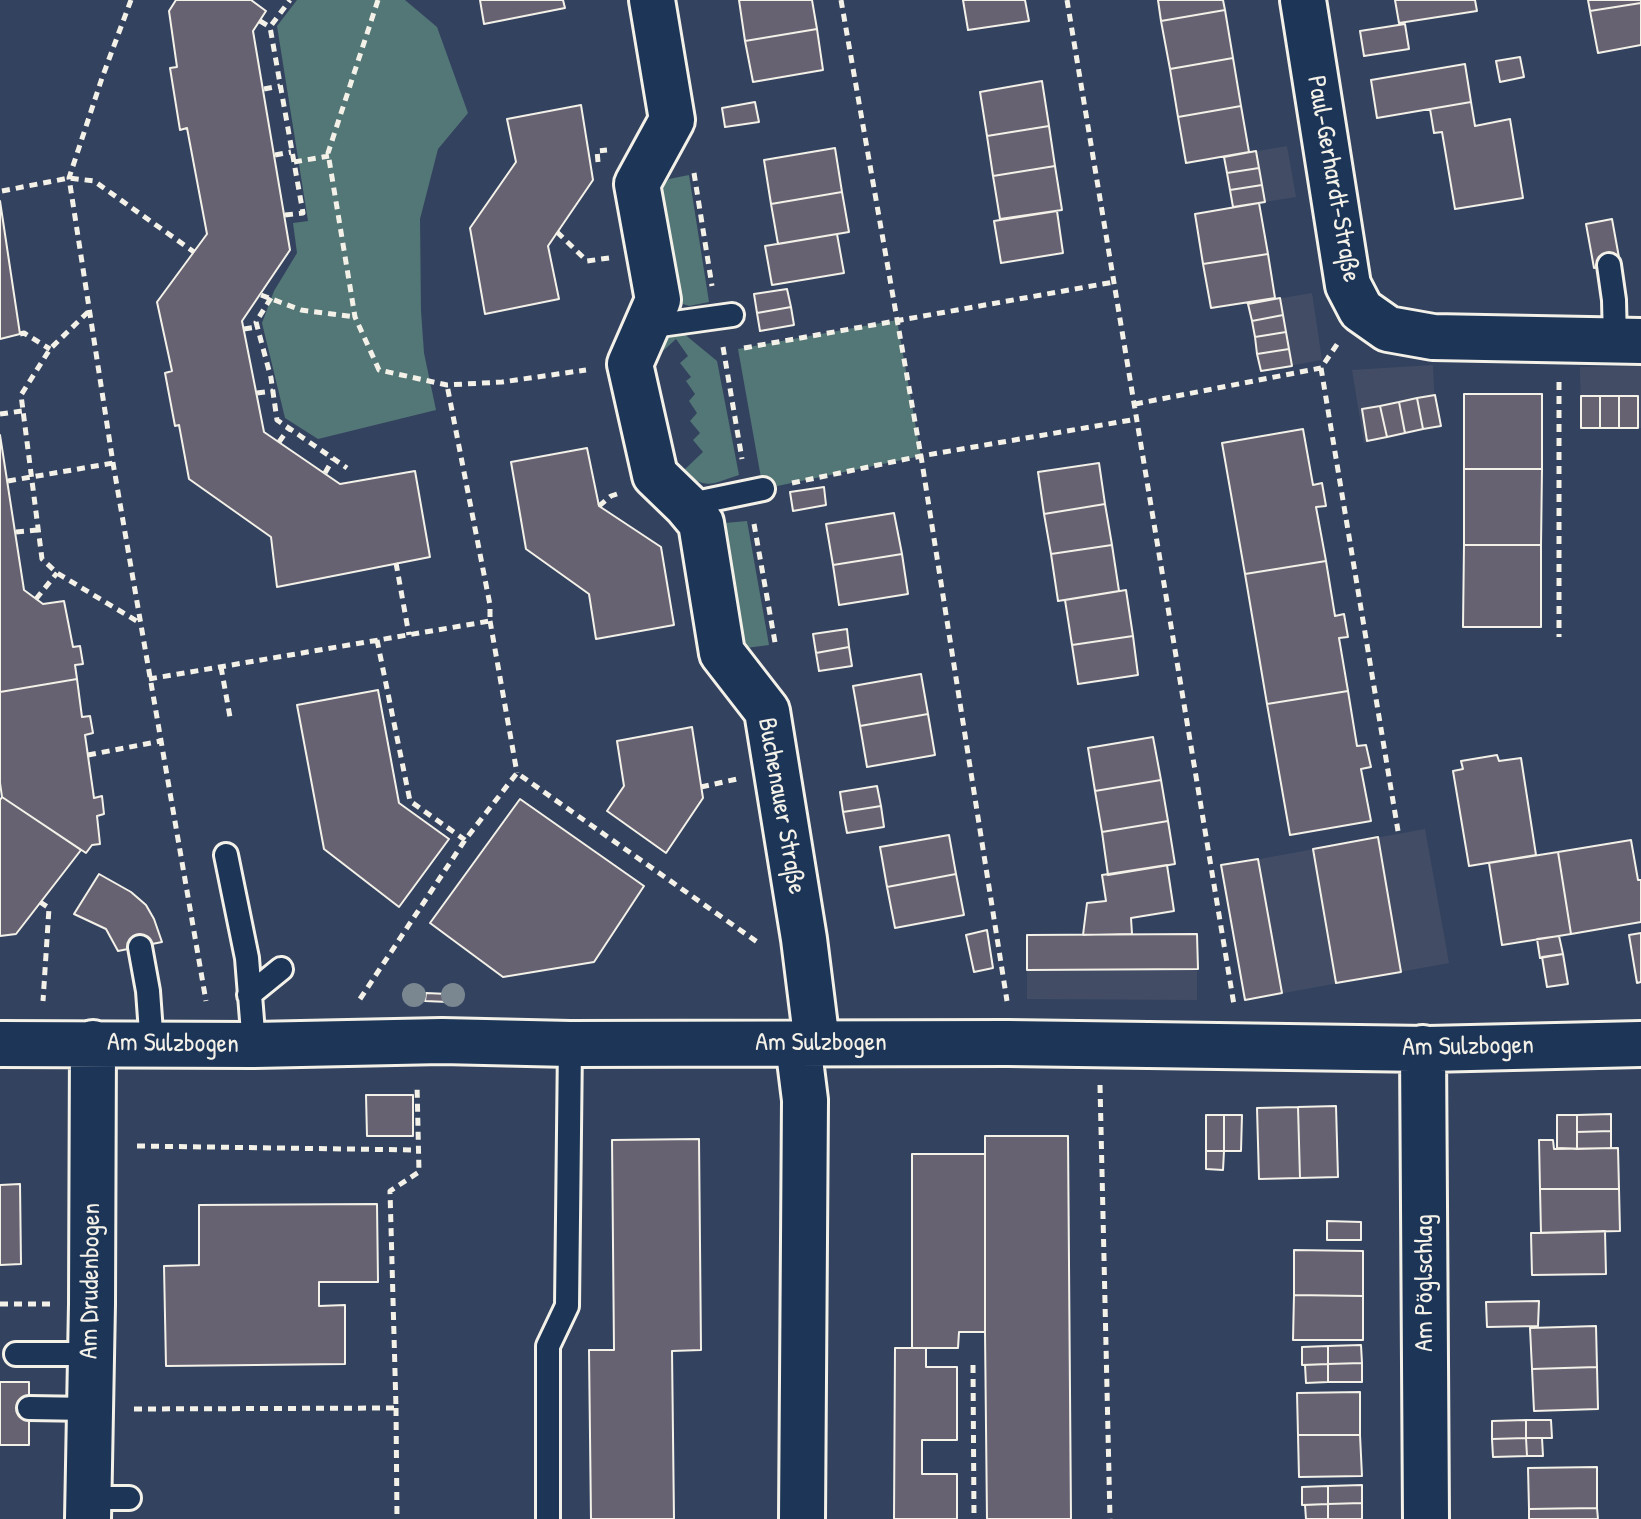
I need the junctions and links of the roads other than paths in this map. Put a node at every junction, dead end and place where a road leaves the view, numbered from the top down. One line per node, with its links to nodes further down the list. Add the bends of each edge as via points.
1 (652, 0): 6 (street, Buchenauer Straße, via 672,120 637,184 658,300)
2 (1303, 0): 5 (street, Paul-Gerhardt-Straße, via 1348,285 1361,310 1388,329 1433,337)
3 (1609, 265): 5 (lane)
4 (725, 316): 6 (lane)
5 (1628, 341)
6 (638, 346): 8 (street, Buchenauer Straße, via 655,475)
7 (755, 490): 8 (lane)
8 (686, 505): 16 (street, Buchenauer Straße, via 701,523 722,653 767,711 804,939)
9 (226, 855): 12 (lane, via 247,958)
10 (140, 947): 19 (lane)
11 (281, 969): 12 (lane)
12 (249, 995): 18 (lane)
13 (93, 1043): 14 (street, Am Sulzbogen); 19 (street, Am Sulzbogen); 22 (street, Am Drudenbogen)
14 (0, 1044)
15 (570, 1044): 16 (street, Am Sulzbogen); 18 (street, Am Sulzbogen); 26 (lane, via 567,1306 548,1346)
16 (808, 1044): 20 (street, Am Sulzbogen); 27 (street, Buchenauer Straße)
17 (1641, 1044): 20 (street, Am Sulzbogen)
18 (254, 1045): 19 (street, Am Sulzbogen)
19 (152, 1046)
20 (1423, 1048): 28 (street, Am Pöglschlag)
21 (16, 1354): 22 (lane)
22 (91, 1354): 24 (street, Am Drudenbogen)
23 (29, 1408): 24 (lane)
24 (89, 1409): 25 (street, Am Drudenbogen)
25 (102, 1505)
26 (548, 1519)
27 (802, 1519)
28 (1426, 1519)

